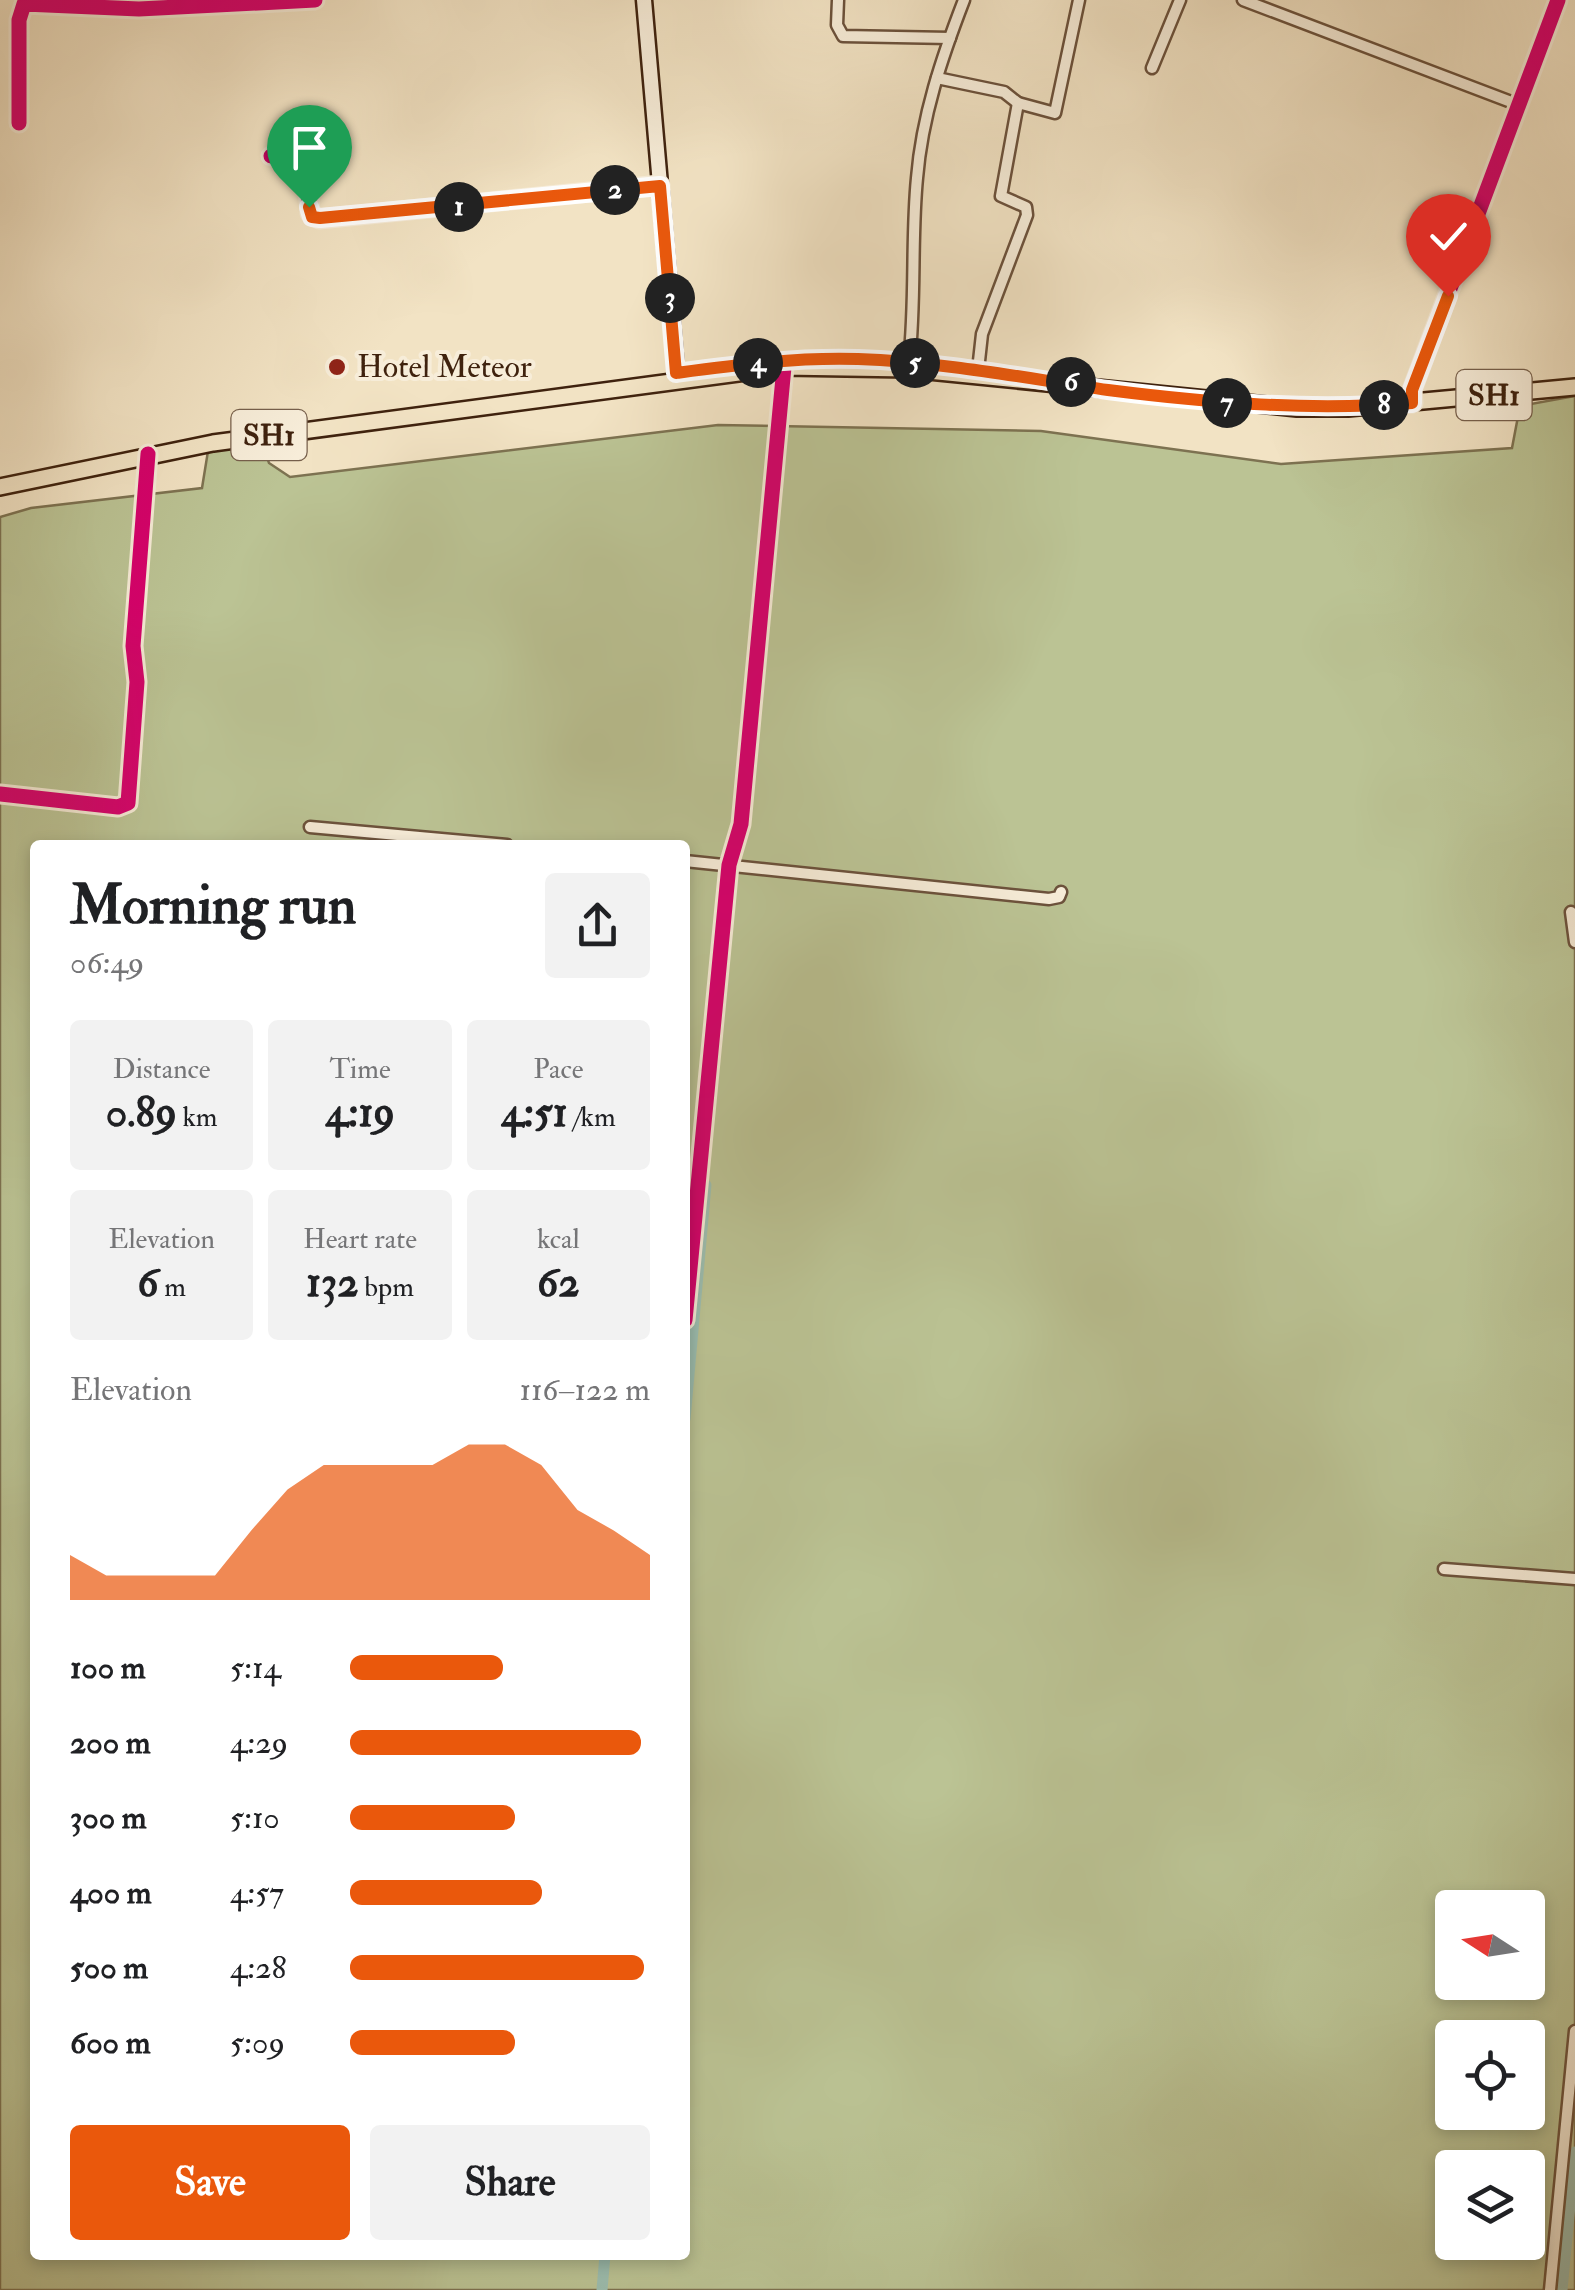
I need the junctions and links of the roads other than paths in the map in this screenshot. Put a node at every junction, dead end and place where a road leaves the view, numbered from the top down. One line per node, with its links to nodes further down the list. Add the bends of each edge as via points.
1 (314, 0): 14 (street, via 139,8 24,4)
2 (644, 0): 16 (street)
3 (838, 0): 9 (street, via 843,36)
4 (964, 0): 9 (street)
5 (1079, 0): 12 (street, via 1055,113)
6 (1180, 0): 10 (street)
7 (1242, 0): 13 (street)
8 (1558, 0): 13 (street)
9 (950, 38): 11 (street)
10 (1152, 68)
11 (937, 78): 12 (street, via 1004,92); 17 (street, via 917,175)
12 (1018, 102): 19 (street, via 1001,196 1026,207 1027,215 982,334)
13 (1519, 105): 23 (street)
14 (19, 123)
15 (272, 156): 16 (street, via 306,158 310,213 320,218)
16 (660, 186): 20 (street)
17 (909, 362): 19 (main road, SH1); 20 (main road, SH1, via 784,360)
18 (784, 368): 20 (main road, SH1); 22 (main road, SH1, via 892,368); 30 (street, via 741,824)
19 (978, 370): 22 (main road, SH1)
20 (677, 377): 24 (main road, SH1)
21 (1575, 387): 23 (main road, SH1)
22 (1104, 389): 23 (main road, SH1, via 1282,407)
23 (1412, 403)
24 (148, 454): 25 (main road, SH1); 26 (street, via 128,803)
25 (0, 487)
26 (0, 794)
27 (310, 827): 28 (street)
28 (408, 840)
29 (690, 862): 30 (street)
30 (728, 865): 31 (street, via 1049,899); 34 (street)
31 (1062, 892)
32 (1571, 912): 33 (street)
33 (1575, 942)
34 (690, 1267)
35 (1444, 1569): 36 (street)
36 (1575, 1579)
37 (1575, 2031): 38 (street)
38 (1550, 2290)

